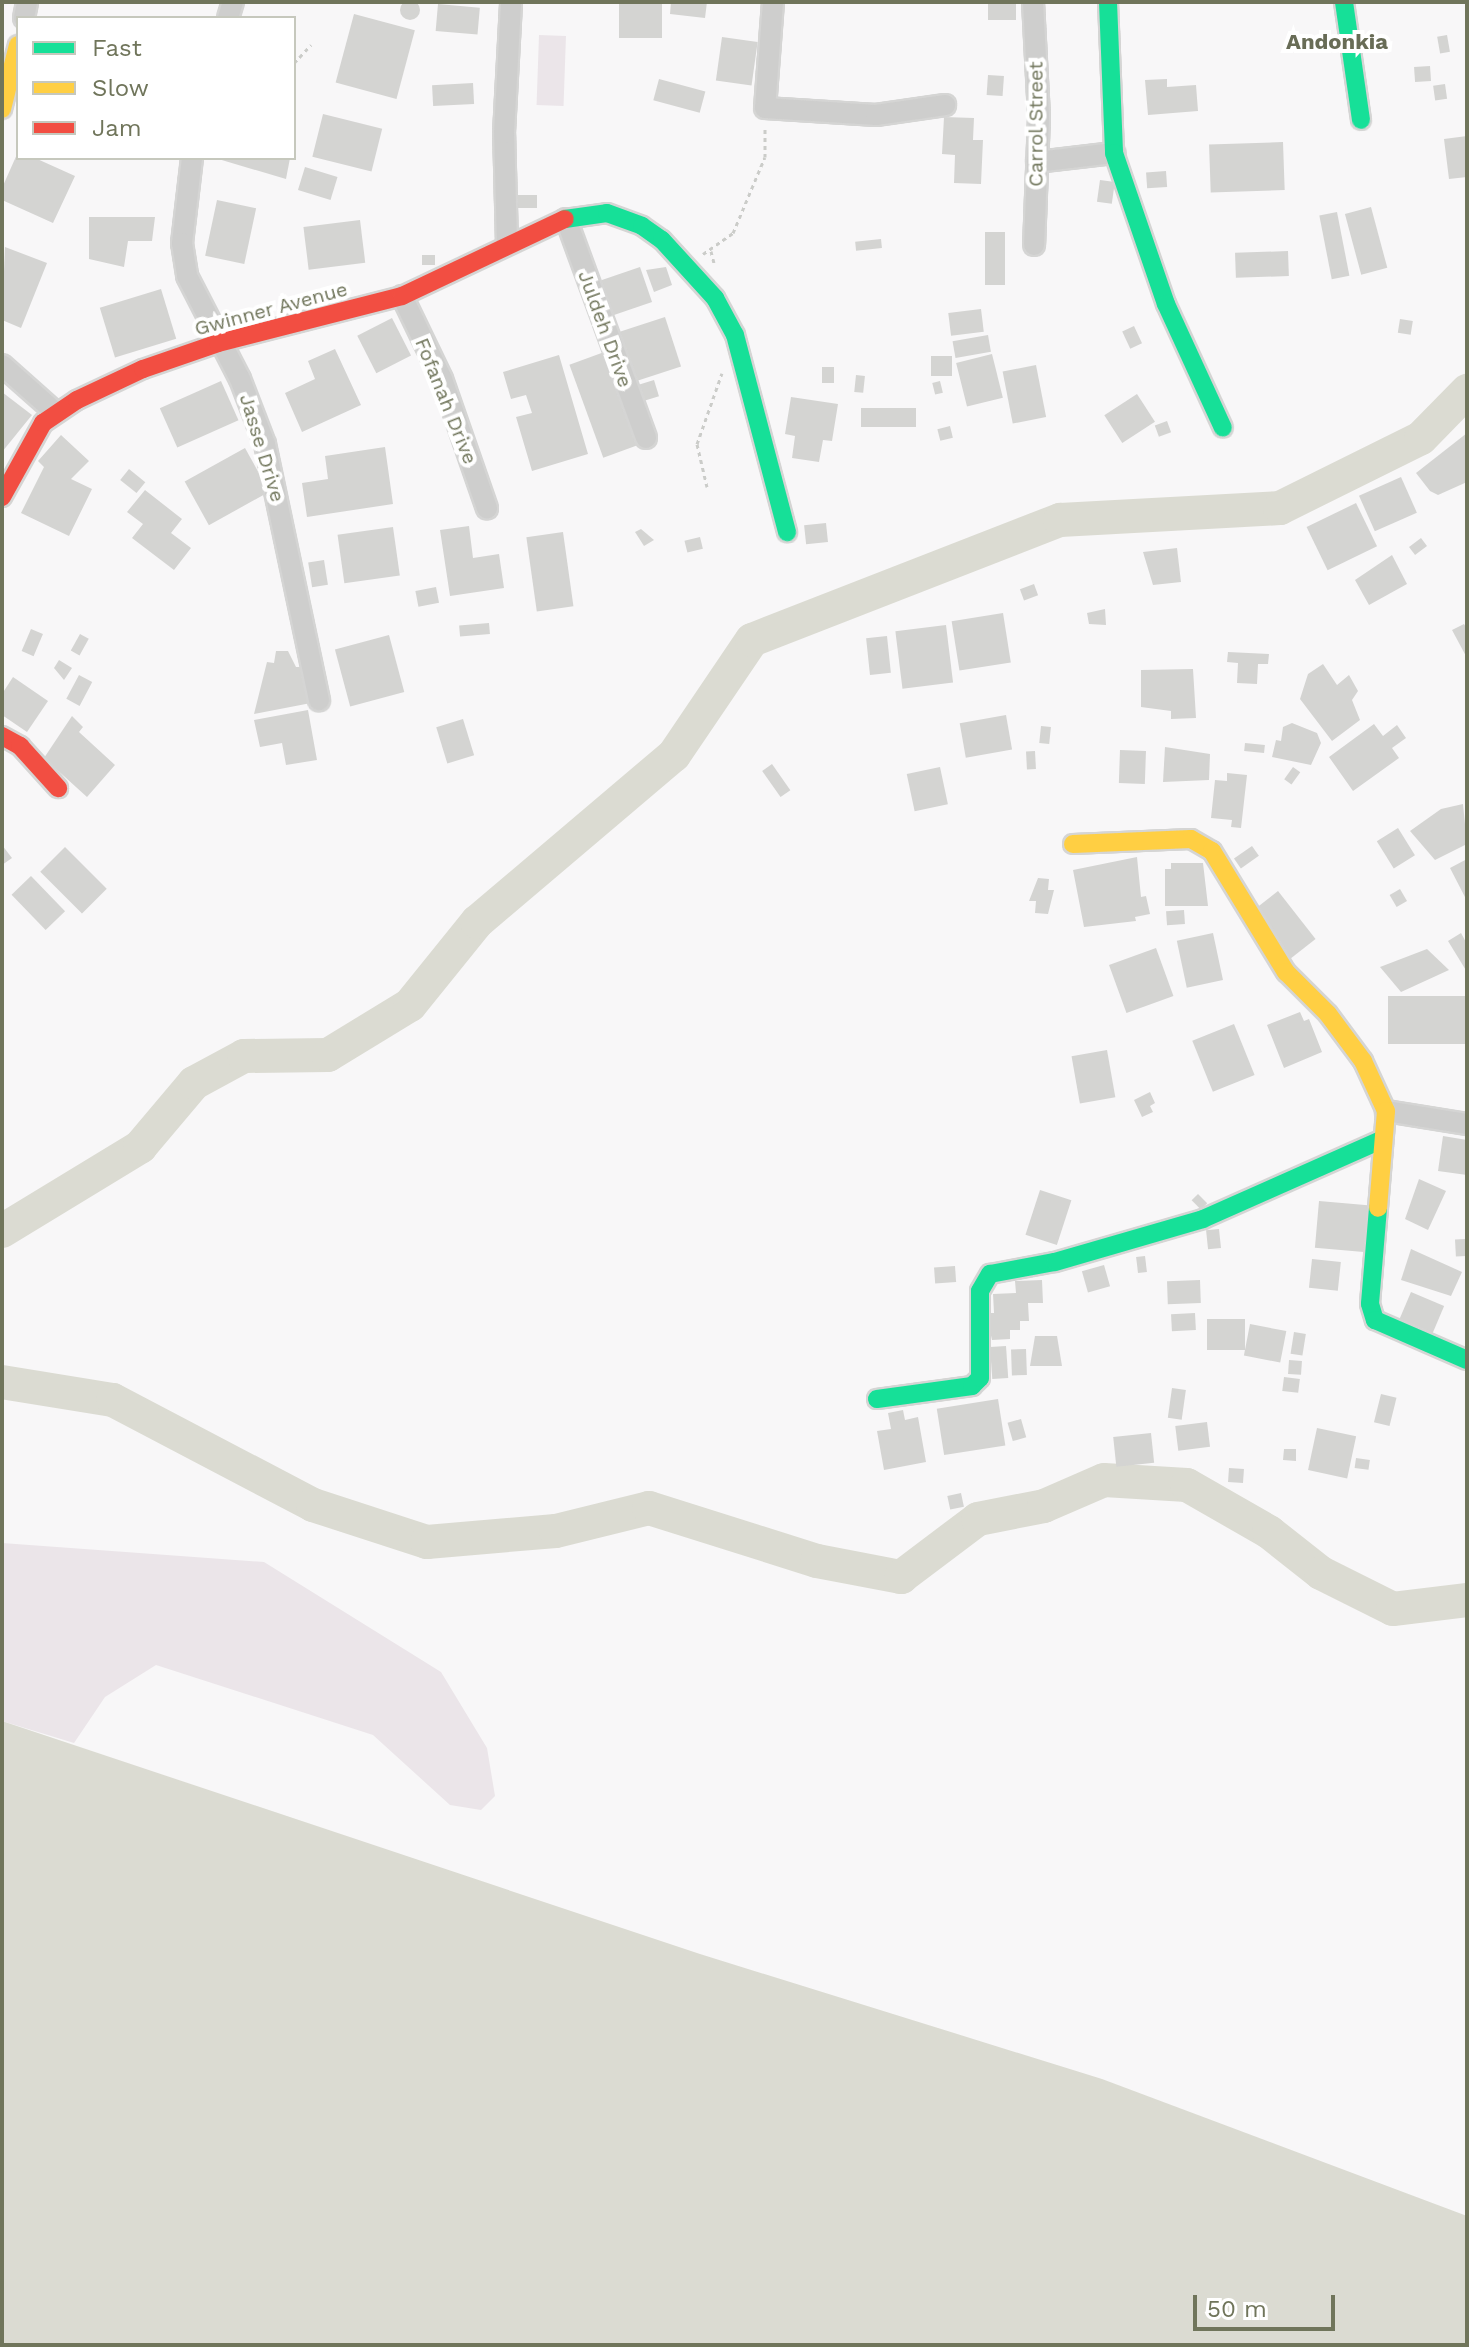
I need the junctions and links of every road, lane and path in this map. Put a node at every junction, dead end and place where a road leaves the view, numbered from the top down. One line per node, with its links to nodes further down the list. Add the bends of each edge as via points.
1 (511, 2): 17 (street, via 504,133)
2 (773, 2): 10 (street)
3 (1033, 2): 15 (street, Carrol Street)
4 (1108, 2): 13 (street)
5 (1344, 2): 12 (street)
6 (311, 45): 8 (path)
7 (16, 53): 11 (street)
8 (296, 61)
9 (945, 105): 10 (street, via 876,115)
10 (765, 108): 19 (path, via 765,157 733,233)
11 (2, 109)
12 (1361, 120)
13 (1114, 153): 15 (street); 27 (street, via 1166,304)
14 (192, 160): 24 (street, Jasse Drive, via 182,243 187,276)
15 (1037, 162): 18 (street, Carrol Street)
16 (566, 219): 17 (street, Gwinner Avenue); 20 (street, Gwinner Avenue, via 593,213 642,226); 28 (street, Juldeh Drive)
17 (507, 244): 22 (street, Gwinner Avenue)
18 (1034, 245)
19 (711, 251): 20 (path); 21 (path)
20 (687, 262): 23 (street)
21 (715, 265)
22 (402, 296): 24 (street, Gwinner Avenue); 31 (street, Fofanah Drive, via 442,379)
23 (735, 335): 29 (path, via 697,444); 32 (street)
24 (218, 343): 26 (street, Gwinner Avenue, via 143,369); 33 (street, Jasse Drive, via 240,379 265,444)
25 (2, 365): 26 (street)
26 (55, 412): 30 (street, Gwinner Avenue, via 33,437)
27 (1223, 428)
28 (646, 438)
29 (707, 487)
30 (2, 497)
31 (487, 508)
32 (787, 532)
33 (319, 700)
34 (2, 736): 35 (street, via 20,746)
35 (58, 788)
36 (1073, 844): 37 (street, via 1204,843 1279,961 1356,1052)
37 (1386, 1111): 38 (street); 39 (street)
38 (1467, 1124)
39 (1381, 1140): 40 (street, via 1370,1304 1375,1320); 41 (street, via 1203,1219 1055,1262 990,1274 980,1291 980,1378 972,1386)
40 (1467, 1360)
41 (877, 1399)

